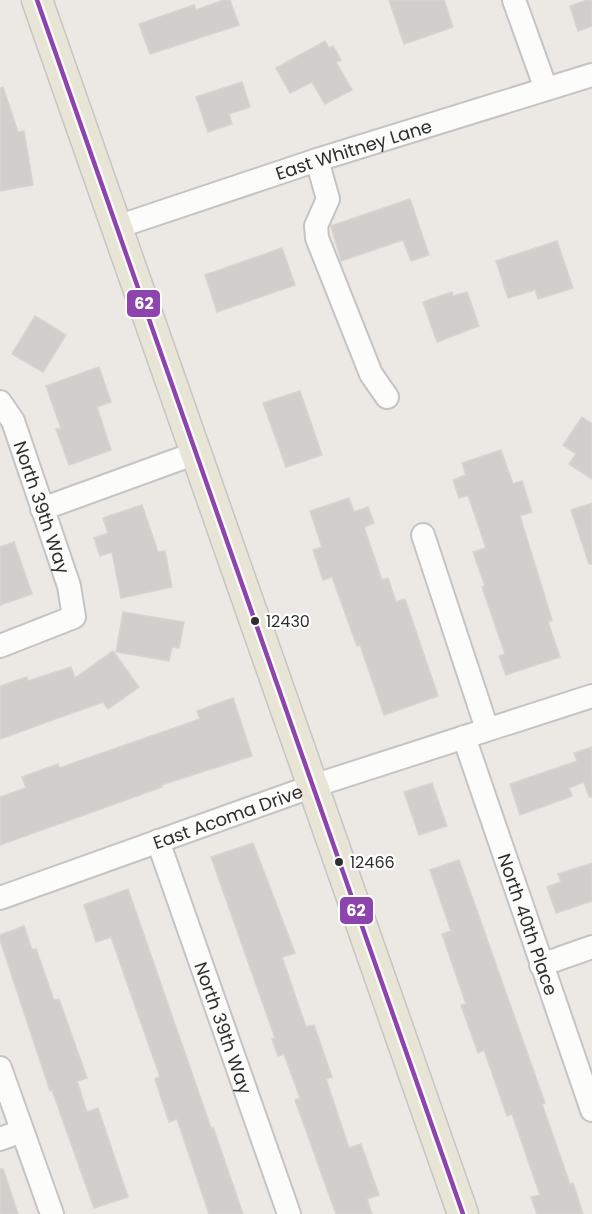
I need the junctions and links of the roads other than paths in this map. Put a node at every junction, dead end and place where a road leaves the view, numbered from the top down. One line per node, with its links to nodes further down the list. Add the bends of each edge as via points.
1 (37, 0): 6 (main road)
2 (514, 0): 4 (street)
3 (592, 75): 4 (street, East Whitney Lane)
4 (546, 89): 5 (street, East Whitney Lane)
5 (317, 160): 6 (street, East Whitney Lane); 7 (street, via 328,199 316,226 317,238 371,374)
6 (117, 227): 9 (main road)
7 (387, 397)
8 (0, 402): 10 (street, North 39th Way, via 13,421)
9 (196, 453): 10 (street); 16 (main road)
10 (42, 509): 12 (street, North 39th Way, via 69,586 74,617)
11 (423, 535): 14 (street)
12 (0, 646)
13 (592, 696): 14 (street, East Acoma Drive)
14 (488, 729): 15 (street, East Acoma Drive)
15 (464, 737): 16 (street, East Acoma Drive); 20 (street, North 40th Place)
16 (313, 786): 17 (street, East Acoma Drive); 27 (main road)
17 (158, 841): 18 (street, East Acoma Drive); 26 (street, North 39th Way)
18 (0, 898)
19 (592, 947): 20 (street)
20 (541, 965): 22 (street, North 40th Place)
21 (0, 1068): 23 (street)
22 (592, 1110)
23 (22, 1131): 24 (street); 25 (street)
24 (0, 1139)
25 (52, 1214)
26 (289, 1214)
27 (463, 1214)

